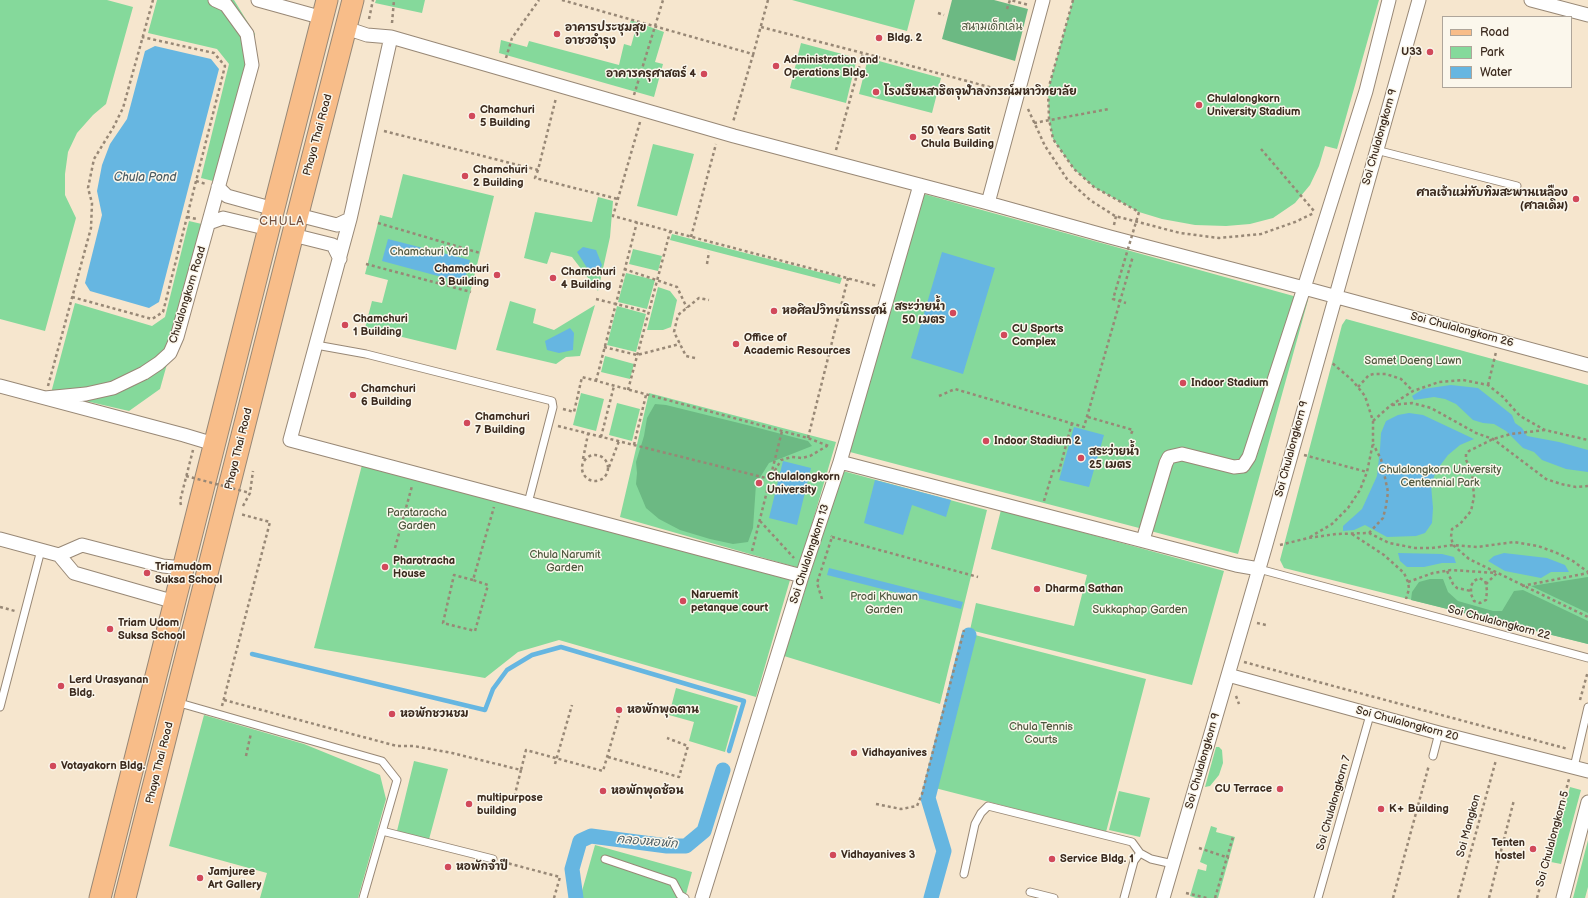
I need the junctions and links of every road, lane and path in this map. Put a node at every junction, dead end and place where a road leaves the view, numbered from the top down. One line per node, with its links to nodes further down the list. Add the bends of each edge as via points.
1 (153, 0): 26 (path)
2 (215, 0): 45 (street, Chulalongkorn Road, via 226,5 247,34 252,65)
3 (258, 0): 16 (street, via 298,11)
4 (373, 0): 15 (path)
5 (394, 0): 25 (path)
6 (539, 0): 29 (path, via 512,38)
7 (562, 0): 22 (path)
8 (662, 0): 22 (path)
9 (768, 0): 23 (path)
10 (1074, 0): 75 (path, bridge, via 1048,90 1049,119 1053,139 1074,169 1094,187 1139,212 1113,299)
11 (1389, 0): 48 (street, via 1366,90)
12 (1419, 0): 40 (street, Soi Chulalongkorn 9)
13 (1531, 0): 20 (street)
14 (1039, 3): 17 (path, via 1010,0); 30 (street)
15 (362, 4): 21 (path); 24 (main road, Phaya Thai Road)
16 (325, 9): 49 (main road)
17 (1007, 9)
18 (938, 14): 19 (path)
19 (944, 15)
20 (1588, 15)
21 (369, 20)
22 (655, 26): 28 (path); 32 (path)
23 (761, 27): 27 (path); 28 (path)
24 (346, 28): 25 (street, Soi Chulalongkorn 26, via 367,34); 55 (main road, Phaya Thai Road)
25 (391, 31): 32 (street, Soi Chulalongkorn 26); 51 (street)
26 (142, 37): 72 (path, via 123,108 94,159 88,188 92,203 91,228); 72 (path, via 214,53 225,66 163,312 152,319)
27 (863, 53): 30 (path); 41 (path)
28 (753, 55): 37 (path)
29 (506, 58)
30 (1016, 89): 35 (path); 47 (street)
31 (556, 98): 42 (path)
32 (631, 107): 37 (street, Soi Chulalongkorn 26)
33 (1109, 109): 35 (path)
34 (641, 122): 46 (path)
35 (1034, 123): 50 (path, via 1045,146 1067,179 1090,200 1115,216 1180,233 1219,238 1261,234)
36 (384, 131): 42 (path)
37 (729, 135): 43 (street, Soi Chulalongkorn 26)
38 (717, 142): 58 (path)
39 (1261, 149): 50 (path)
40 (1376, 150): 44 (lane); 71 (street, Soi Chulalongkorn 9)
41 (835, 153)
42 (538, 170): 46 (path, via 536,178)
43 (920, 185): 47 (street, Soi Chulalongkorn 26); 69 (street, Soi Chulalongkorn 13)
44 (1517, 186)
45 (218, 187): 49 (street, via 227,196); 53 (street, Chulalongkorn Road)
46 (618, 199): 52 (path, via 613,216)
47 (988, 203): 68 (street, Soi Chulalongkorn 26)
48 (1330, 205): 50 (path); 68 (street)
49 (274, 209): 55 (main road); 56 (main road)
50 (1316, 212)
51 (350, 219): 55 (street, via 337,225); 62 (street)
52 (637, 222): 57 (path); 65 (path)
53 (209, 223): 56 (street, via 223,218); 96 (street, Chulalongkorn Road, via 177,337 170,353 144,373 113,388 86,394)
54 (378, 223): 60 (path)
55 (295, 225): 56 (main road); 62 (street, via 332,245); 173 (main road, Phaya Thai Road)
56 (268, 229): 115 (main road)
57 (670, 232): 58 (path); 67 (path)
58 (691, 237): 66 (path)
59 (709, 252): 64 (path)
60 (480, 253)
61 (1133, 254): 99 (path)
62 (340, 259): 80 (street)
63 (366, 264): 70 (path)
64 (707, 264)
65 (624, 269): 67 (path); 76 (path)
66 (848, 278): 69 (path); 108 (path)
67 (657, 279): 77 (path, via 677,287); 78 (path)
68 (1304, 288): 71 (street, Soi Chulalongkorn 26); 139 (street, via 1247,462 1243,466 1234,467 1182,454 1169,457)
69 (890, 289): 119 (street, Soi Chulalongkorn 13)
70 (471, 292)
71 (1336, 296): 79 (street, Soi Chulalongkorn 26); 83 (street, Soi Chulalongkorn 9)
72 (72, 297): 96 (path)
73 (596, 299): 76 (path)
74 (709, 300): 77 (path, via 699,298)
75 (1126, 303)
76 (616, 304): 78 (path); 82 (path)
77 (687, 308): 81 (path, via 678,315 674,332)
78 (649, 312): 84 (path)
79 (1499, 340): 86 (street, Soi Chulalongkorn 26); 88 (path)
80 (316, 344): 98 (lane, via 549,400 552,401); 123 (street, via 290,440)
81 (680, 344): 84 (path); 85 (path, via 686,356)
82 (604, 347): 84 (path); 87 (path)
83 (1320, 352): 91 (path); 117 (street, Soi Chulalongkorn 9)
84 (637, 355): 92 (path)
85 (694, 358)
86 (1588, 365)
87 (596, 381): 90 (path); 98 (path, via 582,378 574,412)
88 (1488, 385): 93 (path, via 1463,380); 103 (path, via 1520,416)
89 (0, 386): 96 (street)
90 (614, 386): 92 (path); 107 (path)
91 (1358, 388): 93 (path, via 1369,375 1386,374 1401,379); 100 (path, via 1365,396)
92 (628, 390): 94 (path)
93 (1412, 390): 97 (path)
94 (646, 395): 104 (path); 113 (path)
95 (939, 396): 101 (path, via 955,389)
96 (45, 398): 115 (street)
97 (1392, 405): 100 (path); 109 (path, via 1412,403 1431,408)
98 (553, 407): 102 (lane)
99 (1088, 417): 101 (path, via 1084,427); 106 (path, via 1133,430)
100 (1373, 421): 112 (path)
101 (1072, 423): 131 (path, via 1059,472 1053,471)
102 (548, 424): 105 (path); 129 (lane)
103 (1545, 430): 109 (path); 110 (path)
104 (782, 431): 108 (path); 125 (path)
105 (588, 434): 107 (path); 118 (path)
106 (1130, 436)
107 (601, 437): 111 (path)
108 (808, 438): 114 (path)
109 (1493, 440): 126 (path, via 1546,479 1576,487); 140 (path, via 1466,454 1472,471 1474,497 1466,519 1452,530)
110 (1588, 440)
111 (619, 441): 113 (path); 121 (path)
112 (1373, 444): 122 (path); 135 (path, via 1381,459 1388,492 1383,518)
113 (634, 445): 125 (path)
114 (827, 446): 116 (path); 125 (path, via 810,456 781,460)
115 (205, 447): 124 (path, via 192,451); 146 (main road)
116 (832, 448)
117 (1292, 452): 122 (path); 142 (street, Soi Chulalongkorn 9)
118 (583, 462): 121 (path, via 585,458 593,455 601,456 607,463); 121 (path, via 583,475 590,481 603,479)
119 (840, 462): 133 (street, Soi Chulalongkorn 13); 139 (street)
120 (253, 467): 127 (path)
121 (608, 471)
122 (1367, 472): 137 (path, via 1360,490 1348,508 1332,524)
123 (415, 474): 128 (street); 141 (path)
124 (186, 476): 127 (path, bridge); 130 (path)
125 (770, 480): 132 (path)
126 (1588, 486)
127 (250, 492): 172 (path, via 240,514 270,522)
128 (497, 495): 129 (street); 153 (path)
129 (528, 503): 145 (street)
130 (181, 505)
131 (1043, 506)
132 (760, 520): 145 (path); 149 (path)
133 (817, 530): 136 (path); 149 (street, Soi Chulalongkorn 13)
134 (1351, 534): 135 (path); 137 (path); 154 (path, via 1389,559 1404,573)
135 (1369, 534): 140 (path, via 1389,543 1415,548)
136 (832, 537): 152 (path); 158 (path, via 817,583)
137 (1308, 538): 142 (path)
138 (0, 539): 143 (street)
139 (1143, 540): 147 (street)
140 (1453, 546): 150 (path, via 1469,559); 151 (path, via 1477,547 1514,542 1538,546 1574,561)
141 (395, 548)
142 (1265, 548): 147 (street, Soi Chulalongkorn 9)
143 (41, 550): 144 (street); 162 (lane)
144 (59, 555): 146 (street, via 82,545 163,566); 159 (street, via 74,573)
145 (749, 562): 149 (street)
146 (183, 568): 159 (main road)
147 (1258, 569): 161 (lane, Soi Chulalongkorn 22); 169 (street, Soi Chulalongkorn 9)
148 (1447, 571): 150 (path); 154 (path); 157 (path, via 1457,588)
149 (803, 572): 213 (street, Soi Chulalongkorn 13)
150 (1498, 573): 155 (path); 156 (path)
151 (1588, 573): 156 (path)
152 (978, 577)
153 (473, 580): 153 (path, via 488,585 475,631 443,624 454,575)
154 (1408, 582): 161 (path, via 1409,589)
155 (1486, 584): 157 (path, via 1479,578 1474,581); 157 (path, via 1486,600 1480,603 1474,601)
156 (1522, 586): 163 (path)
157 (1471, 590)
158 (822, 600)
159 (175, 602): 208 (main road)
160 (0, 607): 162 (path)
161 (1404, 609): 167 (lane, Soi Chulalongkorn 22)
162 (25, 614): 175 (lane)
163 (1588, 617)
164 (1256, 623): 165 (path)
165 (1266, 625)
166 (964, 630): 195 (path, via 917,806 901,809)
167 (1588, 658)
168 (1244, 662): 171 (path, Soi Chulalongkorn 20)
169 (1228, 675): 178 (street, Soi Chulalongkorn 20); 203 (street, Soi Chulalongkorn 9)
170 (1381, 694): 171 (path)
171 (1379, 698): 182 (path, Soi Chulalongkorn 20)
172 (224, 700): 177 (path); 189 (path, via 398,746 414,746 452,753)
173 (176, 702): 177 (lane); 209 (main road, Phaya Thai Road)
174 (572, 705): 185 (path)
175 (0, 707)
176 (1588, 707): 188 (lane)
177 (220, 715): 196 (lane, via 382,761 397,780)
178 (1370, 715): 180 (street, Soi Chulalongkorn 20); 207 (lane, Soi Chulalongkorn 7)
179 (619, 716): 183 (path)
180 (1438, 733): 184 (lane); 188 (street, Soi Chulalongkorn 20)
181 (667, 738): 183 (path, via 688,746 680,777)
182 (1568, 748)
183 (608, 757): 185 (path, via 604,771)
184 (1432, 757): 219 (path)
185 (557, 758): 187 (path); 189 (path, via 526,750)
186 (1496, 759): 220 (path, Soi Mangkon)
187 (555, 764)
188 (1574, 767): 190 (street, Soi Chulalongkorn 20)
189 (521, 770): 193 (path)
190 (1588, 771)
191 (1568, 780): 222 (path, Soi Chulalongkorn 5)
192 (1514, 800): 221 (path)
193 (513, 802)
194 (1588, 802): 223 (street)
195 (876, 804)
196 (382, 831): 202 (lane); 210 (lane)
197 (1233, 837): 201 (path)
198 (1199, 848): 201 (path)
199 (1140, 853): 203 (lane, via 1151,859); 204 (lane, via 1132,842 988,806 975,824); 215 (lane, via 1134,861)
200 (605, 858): 212 (lane, via 673,882 680,895)
201 (1228, 858): 218 (path)
202 (493, 859): 211 (path, via 560,877)
203 (1173, 864): 216 (street, Soi Chulalongkorn 9)
204 (964, 874)
205 (1030, 892): 214 (lane)
206 (1186, 893): 217 (path)
207 (1320, 896)
208 (100, 898)
209 (125, 898)
210 (363, 898)
211 (554, 898)
212 (685, 898)
213 (702, 898)
214 (1054, 898)
215 (1124, 898)
216 (1163, 898)
217 (1207, 898)
218 (1215, 898)
219 (1393, 898)
220 (1458, 898)
221 (1489, 898)
222 (1537, 898)
223 (1563, 898)

